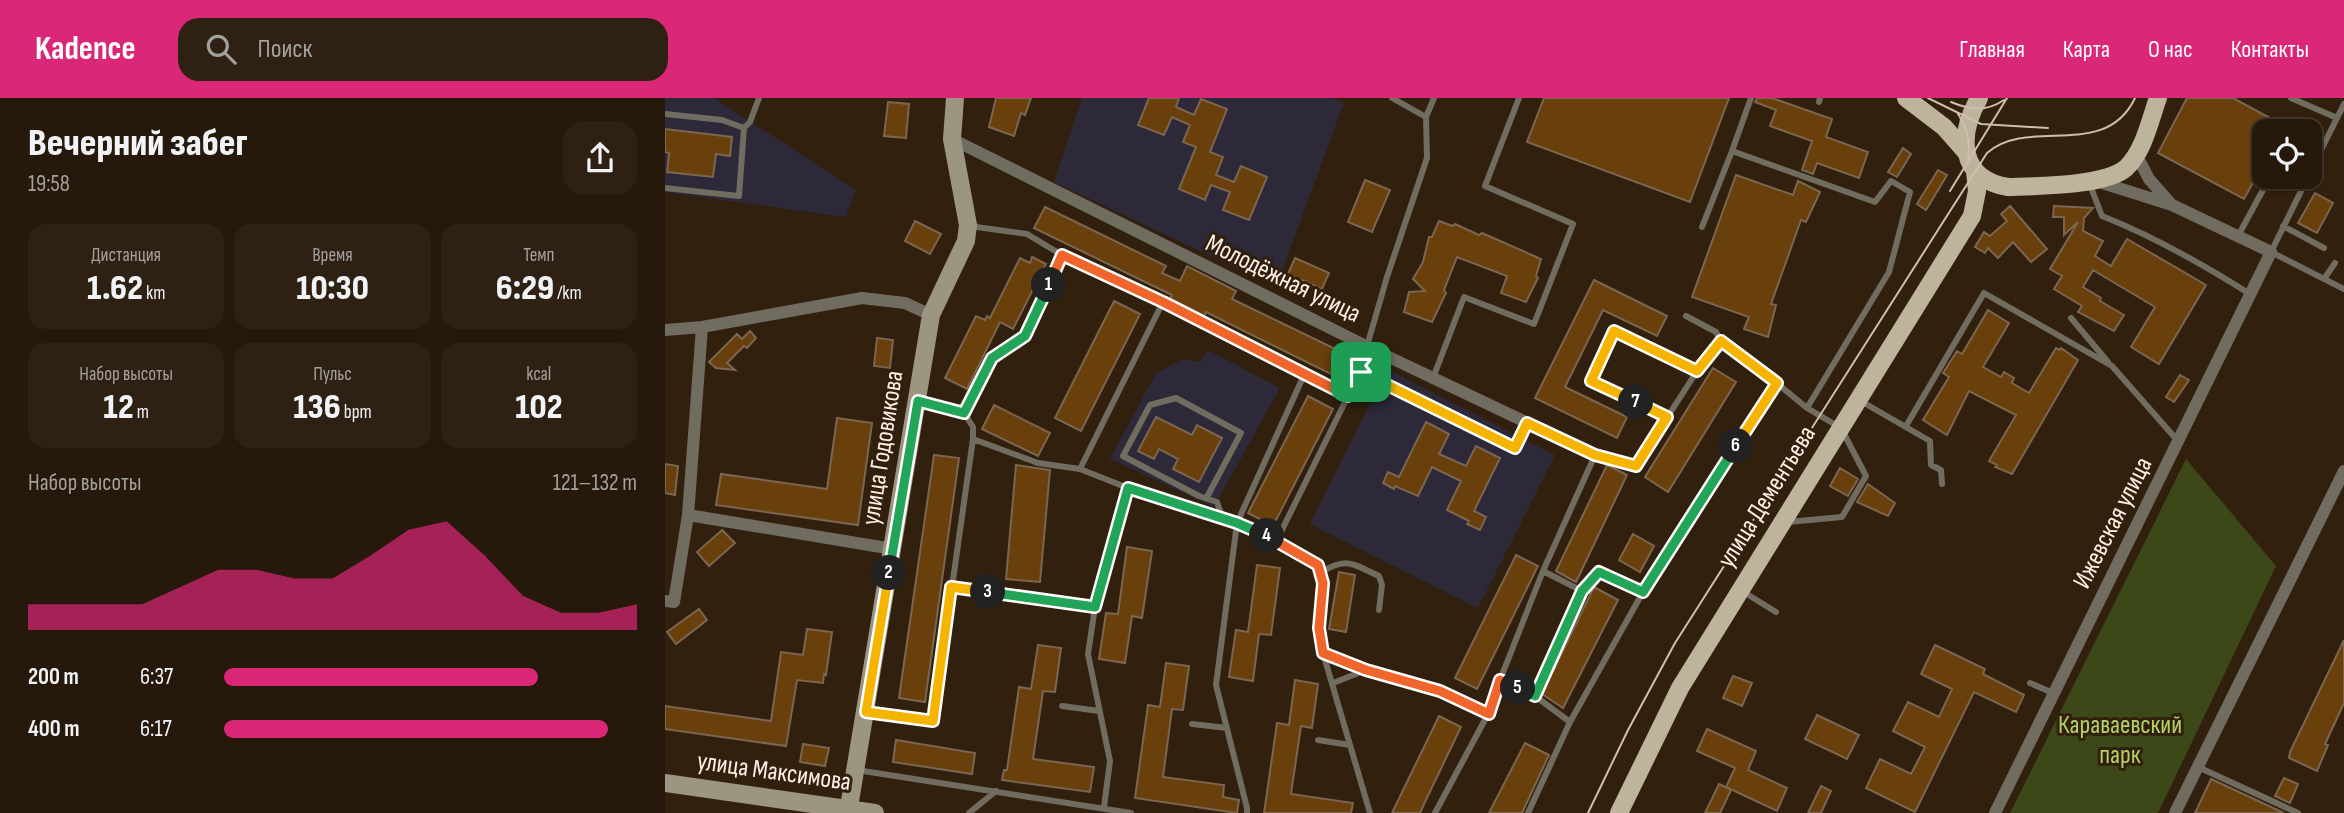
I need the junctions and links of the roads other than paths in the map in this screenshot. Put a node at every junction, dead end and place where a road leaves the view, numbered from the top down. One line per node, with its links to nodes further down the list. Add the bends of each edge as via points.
1 (759, 98): 15 (lane)
2 (955, 98): 16 (street, улица Годовикова)
3 (1392, 98): 13 (lane)
4 (1434, 98): 13 (lane)
5 (1519, 98): 52 (lane, via 1485,186 1573,224 1534,324 1464,297)
6 (1751, 98): 18 (lane)
7 (1906, 98): 19 (main road, улица Дементьева, via 1944,127)
8 (1979, 98): 19 (main road, via 1966,128)
9 (2158, 98): 20 (main road)
10 (2291, 98): 14 (lane)
11 (2344, 104): 14 (lane)
12 (665, 114): 15 (lane, via 722,120)
13 (1426, 117): 47 (lane, via 1427,158 1387,277)
14 (2337, 118): 17 (lane)
15 (744, 128): 24 (lane, via 739,196)
16 (952, 139): 29 (street, улица Годовикова); 47 (street, Молодёжная улица)
17 (2322, 148)
18 (1732, 151): 31 (lane); 57 (lane, via 1875,202 1891,181 1910,192 1889,272)
19 (1966, 152): 21 (main road, улица Дементьева)
20 (2136, 154): 22 (main road, via 2125,169); 27 (street)
21 (1975, 171): 23 (main road, via 1995,185); 28 (main road, улица Дементьева)
22 (2092, 181): 23 (main road); 27 (street); 39 (lane, via 2102,216 2207,266)
23 (2008, 187): 28 (main road, улица Дементьева)
24 (665, 188)
25 (2263, 189): 32 (lane)
26 (2302, 189): 30 (lane)
27 (2172, 205): 32 (street)
28 (1972, 216): 55 (main road, улица Дементьева)
29 (968, 225): 35 (lane, via 1027,234); 41 (street, улица Годовикова, via 966,241)
30 (2283, 226): 33 (lane); 34 (lane)
31 (1702, 227)
32 (2238, 236): 34 (street)
33 (2324, 247)
34 (2271, 252): 37 (lane); 39 (street, Ижевская улица)
35 (1062, 255): 40 (lane); 58 (lane, via 1025,336 992,358)
36 (2335, 262): 37 (lane)
37 (2323, 279): 38 (lane)
38 (2344, 289)
39 (2250, 294): 64 (street, Ижевская улица)
40 (1163, 302): 51 (lane); 66 (lane)
41 (931, 315): 44 (street, via 905,303 862,298); 56 (street, улица Годовикова)
42 (1686, 316): 46 (lane, via 1716,332)
43 (2071, 318): 48 (lane)
44 (702, 327): 45 (street); 71 (street)
45 (665, 330)
46 (1721, 341): 49 (lane); 53 (lane)
47 (1370, 348): 50 (lane); 52 (street, Молодёжная улица)
48 (2112, 366): 61 (lane, via 1984,293); 64 (lane)
49 (1697, 371): 59 (lane); 59 (lane, via 1614,331 1591,381)
50 (1361, 372): 54 (lane); 60 (lane, via 1515,448)
51 (1304, 375): 54 (lane); 74 (lane)
52 (1433, 378): 60 (street, Молодёжная улица)
53 (1777, 383): 57 (lane); 82 (lane)
54 (1348, 396): 75 (lane)
55 (1858, 400): 61 (lane); 62 (main road, улица Дементьева)
56 (918, 401): 58 (lane); 76 (street, улица Годовикова)
57 (1807, 408): 62 (lane)
58 (964, 413): 63 (lane, via 973,427)
59 (1667, 417): 65 (lane, via 1636,466)
60 (1527, 423): 65 (street, Молодёжная улица)
61 (1906, 426): 68 (lane, via 1930,440 1931,465 1941,470)
62 (1840, 428): 73 (main road, улица Дементьева); 73 (lane, via 1866,476 1842,517)
63 (973, 439): 66 (lane, via 1038,463); 79 (lane)
64 (2179, 442): 92 (street, Ижевская улица)
65 (1595, 455): 77 (lane)
66 (1080, 469): 69 (lane)
67 (2344, 471): 103 (street)
68 (1942, 484)
69 (1128, 488): 72 (lane); 84 (lane)
70 (1207, 497): 70 (lane, via 1123,456 1150,405 1176,398 1241,433); 72 (lane, via 1217,502)
71 (688, 515): 76 (street); 83 (street, via 674,602)
72 (1223, 519): 74 (lane)
73 (1784, 522): 80 (main road, улица Дементьева)
74 (1237, 523): 75 (lane); 100 (lane, via 1216,685)
75 (1277, 540): 78 (lane, via 1318,565)
76 (893, 549): 96 (street, улица Годовикова)
77 (1543, 571): 81 (lane); 89 (lane)
78 (1320, 573): 85 (lane, via 1349,562 1379,576); 87 (lane)
79 (951, 587): 84 (lane); 96 (lane, via 933,721)
80 (1740, 590): 86 (lane); 116 (main road, улица Дементьева, via 1680,688)
81 (1582, 591): 82 (lane, via 1599,572); 93 (lane)
82 (1643, 592): 98 (lane)
83 (665, 601)
84 (1095, 607): 95 (lane, via 1089,654)
85 (1379, 610)
86 (1776, 612)
87 (1323, 653): 88 (lane); 90 (lane)
88 (1366, 670): 90 (lane); 97 (lane, via 1440,691)
89 (1500, 680): 93 (lane); 97 (lane)
90 (1333, 683): 102 (lane)
91 (2030, 683): 92 (lane)
92 (2053, 693): 117 (street, Ижевская улица)
93 (1535, 696): 98 (lane)
94 (1062, 706): 95 (lane)
95 (1099, 711): 107 (lane, via 1110,761)
96 (866, 712): 104 (street, улица Годовикова)
97 (1489, 714): 114 (lane)
98 (1570, 722): 115 (lane)
99 (1192, 724): 100 (lane)
100 (1227, 728): 112 (lane)
101 (1318, 740): 102 (lane)
102 (1350, 745): 113 (lane)
103 (2198, 767): 118 (street); 119 (lane)
104 (856, 770): 106 (lane); 108 (street, улица Годовикова)
105 (665, 783): 108 (street, улица Максимова)
106 (996, 791): 107 (lane); 110 (lane)
107 (1104, 807): 111 (lane)
108 (848, 811): 109 (street, улица Максимова)
109 (875, 813)
110 (969, 813)
111 (1131, 813)
112 (1247, 813)
113 (1370, 813)
114 (1435, 813)
115 (1528, 813)
116 (1619, 813)
117 (1995, 813)
118 (2175, 813)
119 (2298, 813)

